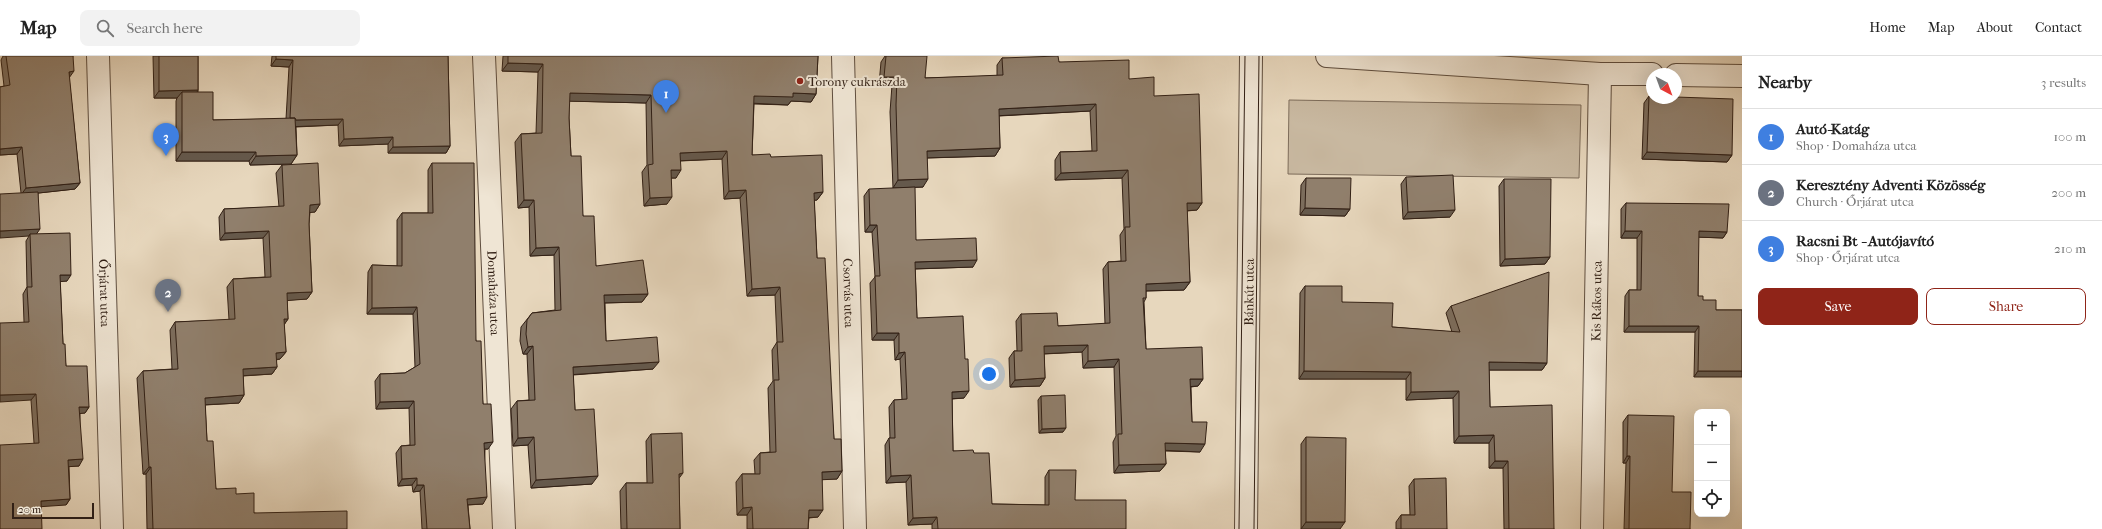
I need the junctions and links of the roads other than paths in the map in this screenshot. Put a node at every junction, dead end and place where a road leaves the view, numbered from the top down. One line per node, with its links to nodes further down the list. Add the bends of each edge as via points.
1 (98, 56): 10 (street, Őrjárat utca)
2 (484, 56): 11 (street, Domaháza utca)
3 (843, 56): 12 (street, Csorvás utca)
4 (1252, 56): 13 (street, Bánkút utca)
5 (1327, 56): 6 (street)
6 (1600, 74): 7 (street); 14 (street, Kis Rákos utca)
7 (1646, 74)
8 (1682, 75): 9 (street)
9 (1742, 76)
10 (112, 529)
11 (504, 529)
12 (855, 529)
13 (1246, 529)
14 (1592, 529)

